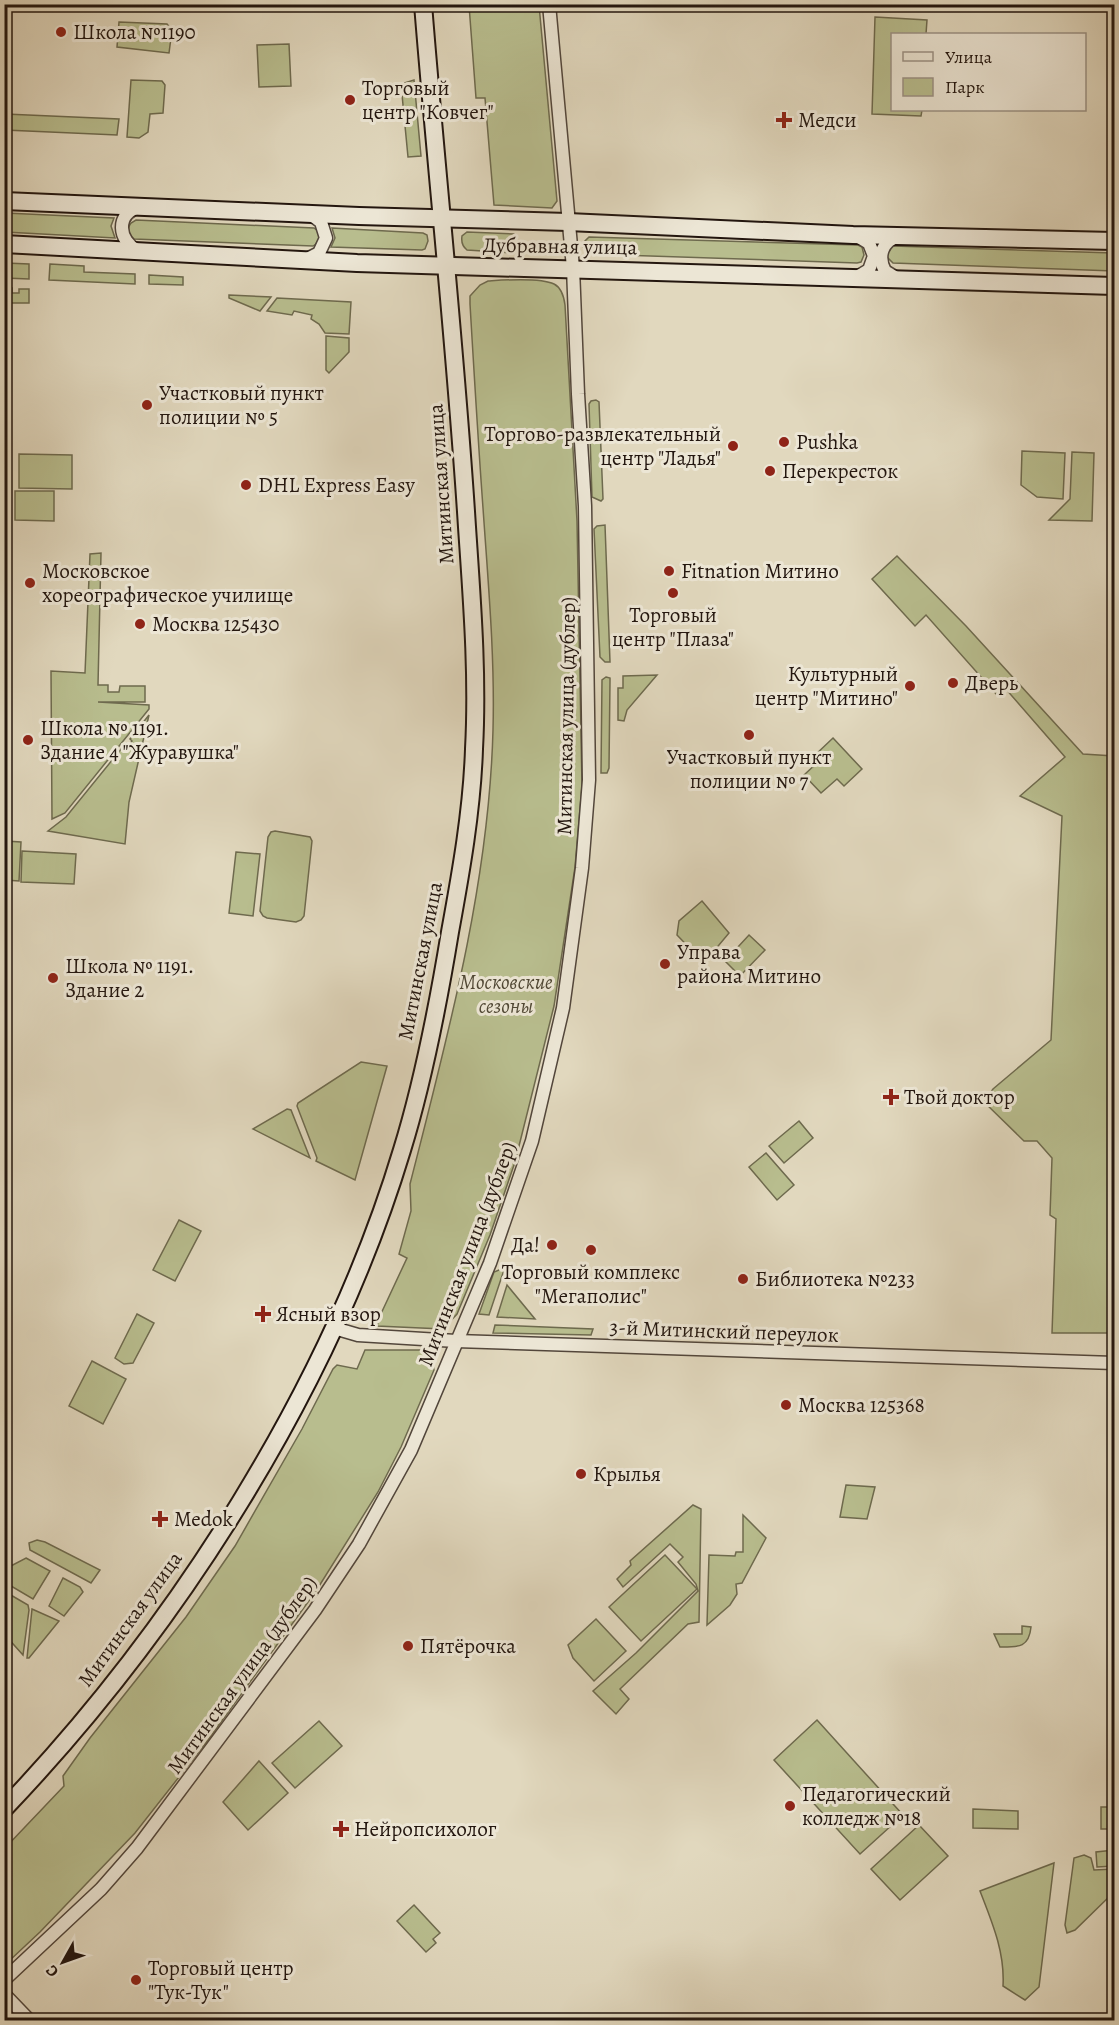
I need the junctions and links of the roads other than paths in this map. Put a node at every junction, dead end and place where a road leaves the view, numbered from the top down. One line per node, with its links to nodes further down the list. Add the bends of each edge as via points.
1 (423, 4): 6 (main road, Митинская улица)
2 (549, 4): 7 (street, Митинская улица (дублер))
3 (4, 201): 4 (main road, Дубравная улица)
4 (143, 207): 5 (main road, Дубравная улица); 12 (street, via 127,214 121,227 125,241)
5 (306, 213): 6 (main road, Дубравная улица); 13 (street, via 321,222 326,238 319,253)
6 (443, 218): 7 (main road, Дубравная улица); 14 (main road, Митинская улица)
7 (568, 222): 8 (main road, Дубравная улица); 15 (street, Митинская улица (дублер))
8 (853, 235): 9 (main road, Дубравная улица); 16 (street, via 866,240 874,256 869,270)
9 (903, 236): 10 (main road, Дубравная улица); 17 (street, via 886,243 880,257 888,274)
10 (1114, 241)
11 (4, 244): 12 (main road, Дубравная улица)
12 (141, 252): 13 (main road, Дубравная улица)
13 (304, 260): 14 (main road, Дубравная улица)
14 (447, 266): 15 (main road, Дубравная улица); 19 (main road, Митинская улица, via 472,597 474,756 441,987 420,1079 385,1201)
15 (573, 268): 16 (main road, Дубравная улица); 20 (street, Митинская улица (дублер), via 589,660 589,789 582,868 563,1008 532,1141 490,1263)
16 (852, 278): 17 (main road, Дубравная улица)
17 (904, 279): 18 (main road, Дубравная улица)
18 (1114, 286)
19 (334, 1328): 20 (street, 3-й Митинский переулок, via 358,1335); 22 (main road, Митинская улица, via 287,1422 221,1532 137,1652)
20 (456, 1341): 21 (street, 3-й Митинский переулок); 23 (street, Митинская улица (дублер), via 394,1484 315,1610 137,1848 101,1889)
21 (1114, 1363)
22 (4, 1809)
23 (4, 1980)
24 (4, 1994): 25 (street)
25 (29, 2020)

